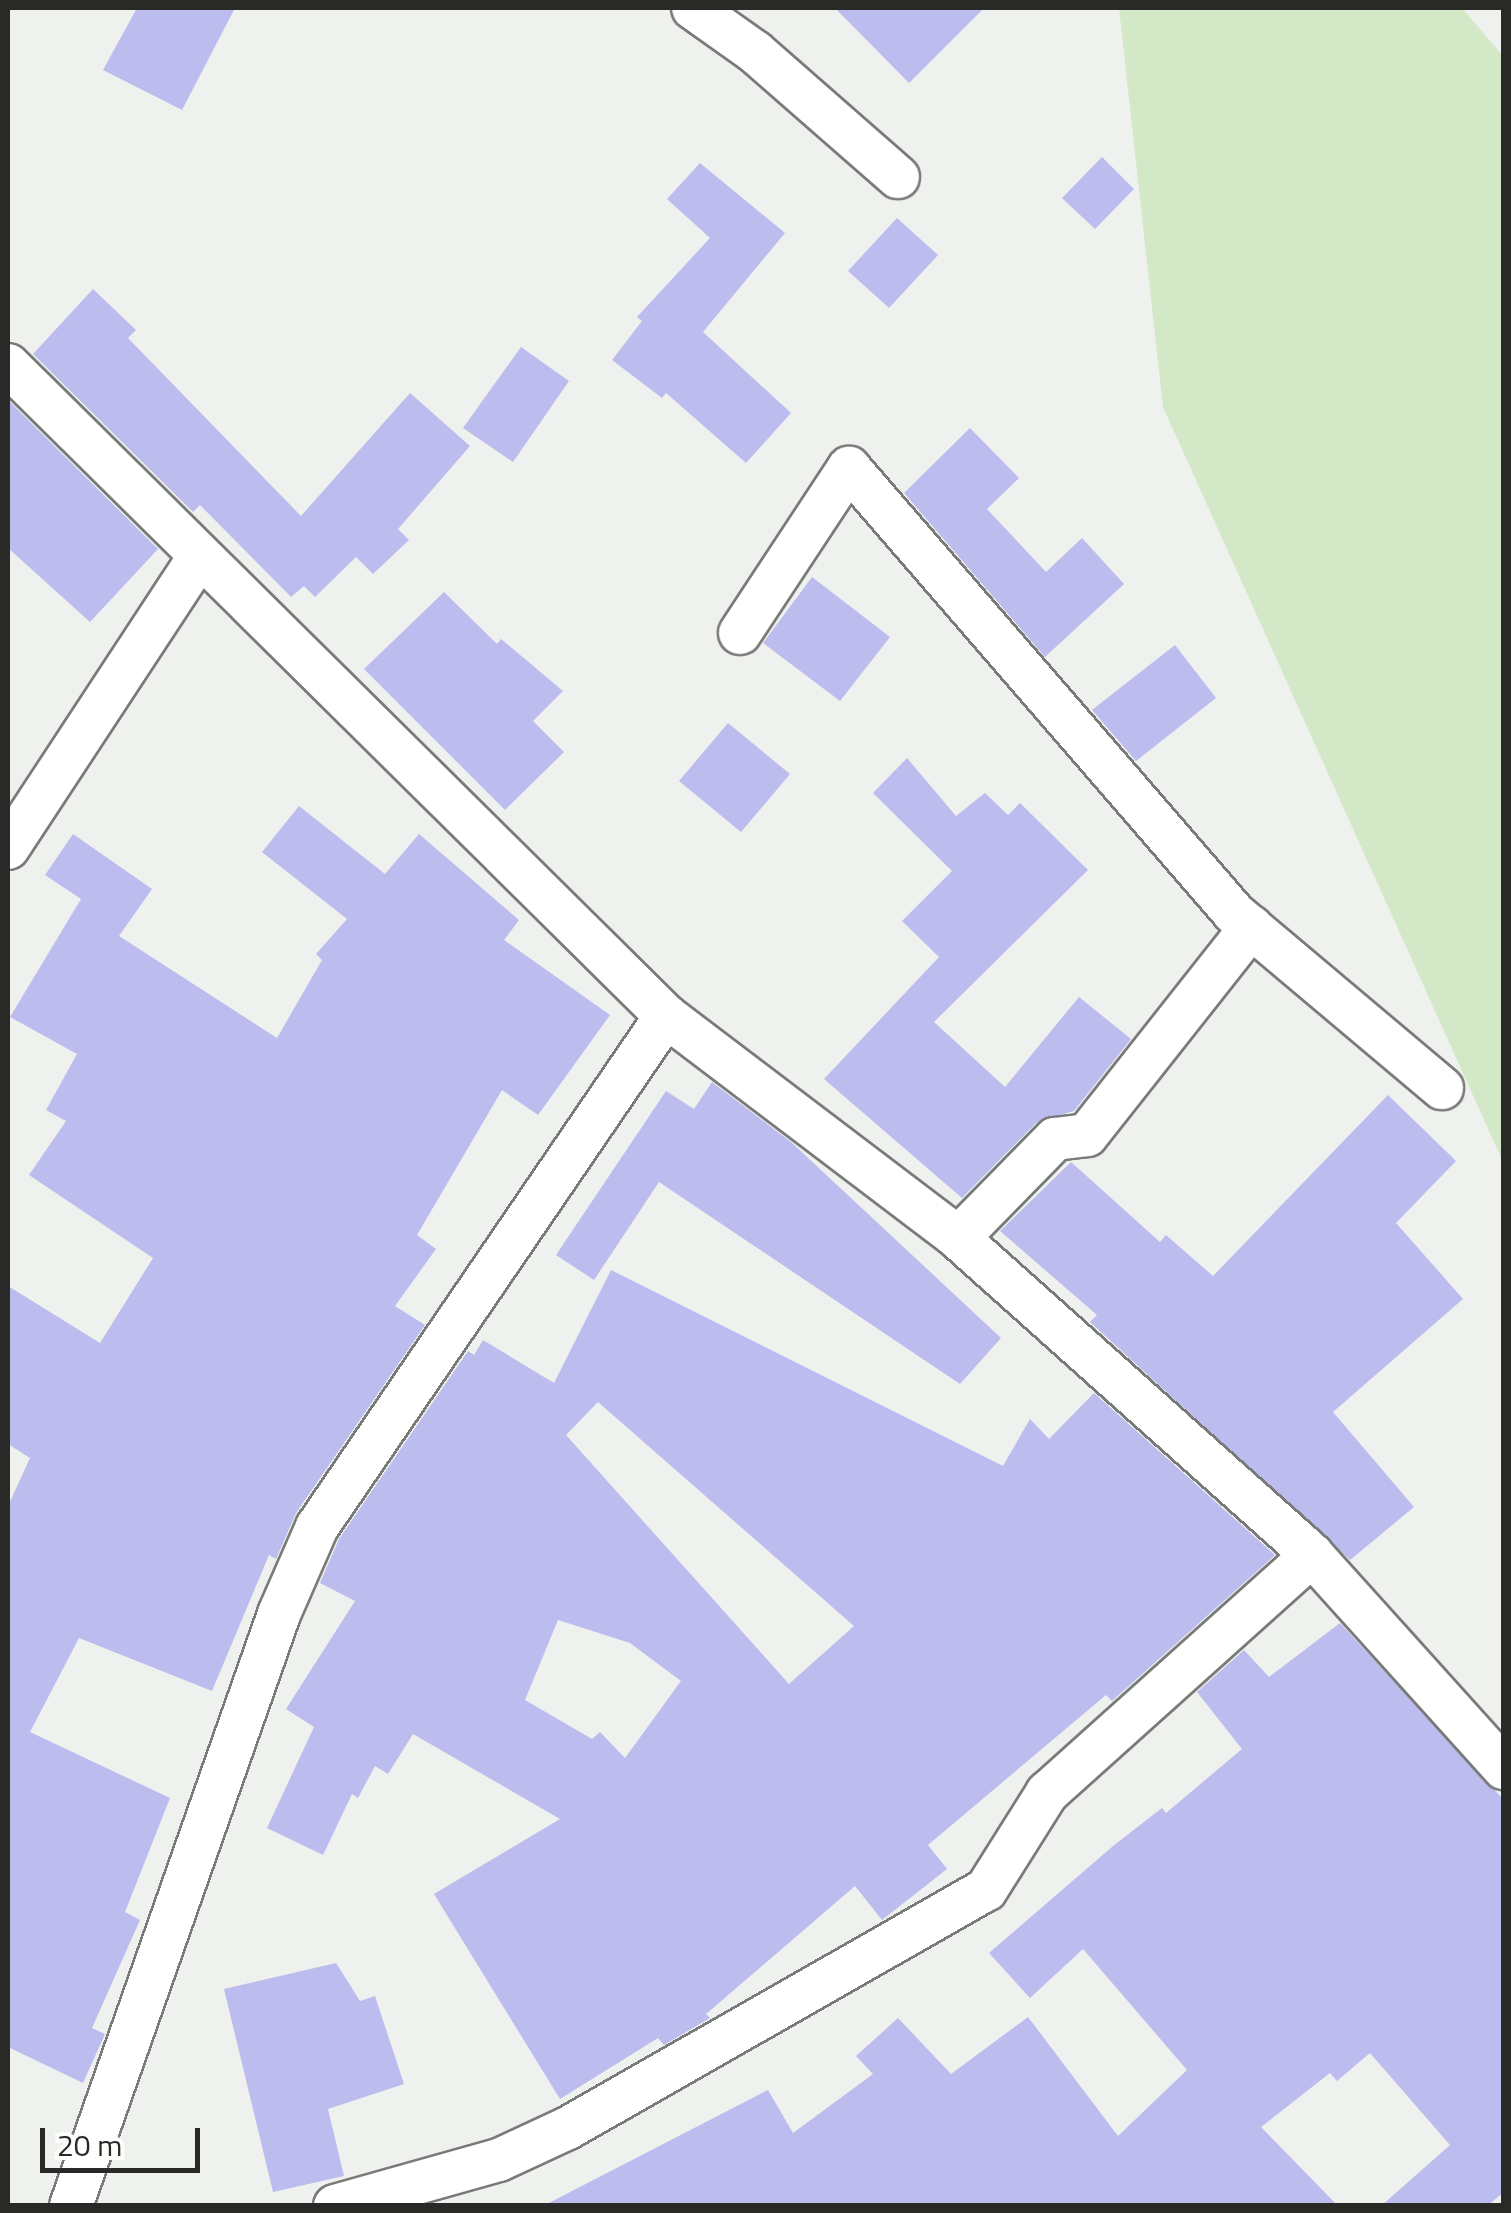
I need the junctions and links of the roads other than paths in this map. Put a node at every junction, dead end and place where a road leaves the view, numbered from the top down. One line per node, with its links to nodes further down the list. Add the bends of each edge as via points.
1 (693, 8): 2 (street, via 755,52)
2 (898, 177)
3 (8, 365): 4 (street)
4 (199, 557): 6 (street); 8 (street)
5 (740, 632): 7 (street, via 849,468)
6 (8, 848)
7 (1251, 927): 9 (street); 10 (street, via 1087,1134 1056,1139)
8 (666, 1016): 10 (street); 13 (street, via 316,1527 278,1614)
9 (1442, 1088)
10 (958, 1238): 11 (street)
11 (1312, 1555): 12 (street); 14 (street, via 1047,1793 986,1890 568,2128 498,2160)
12 (1504, 1768)
13 (71, 2206)
14 (335, 2206)

